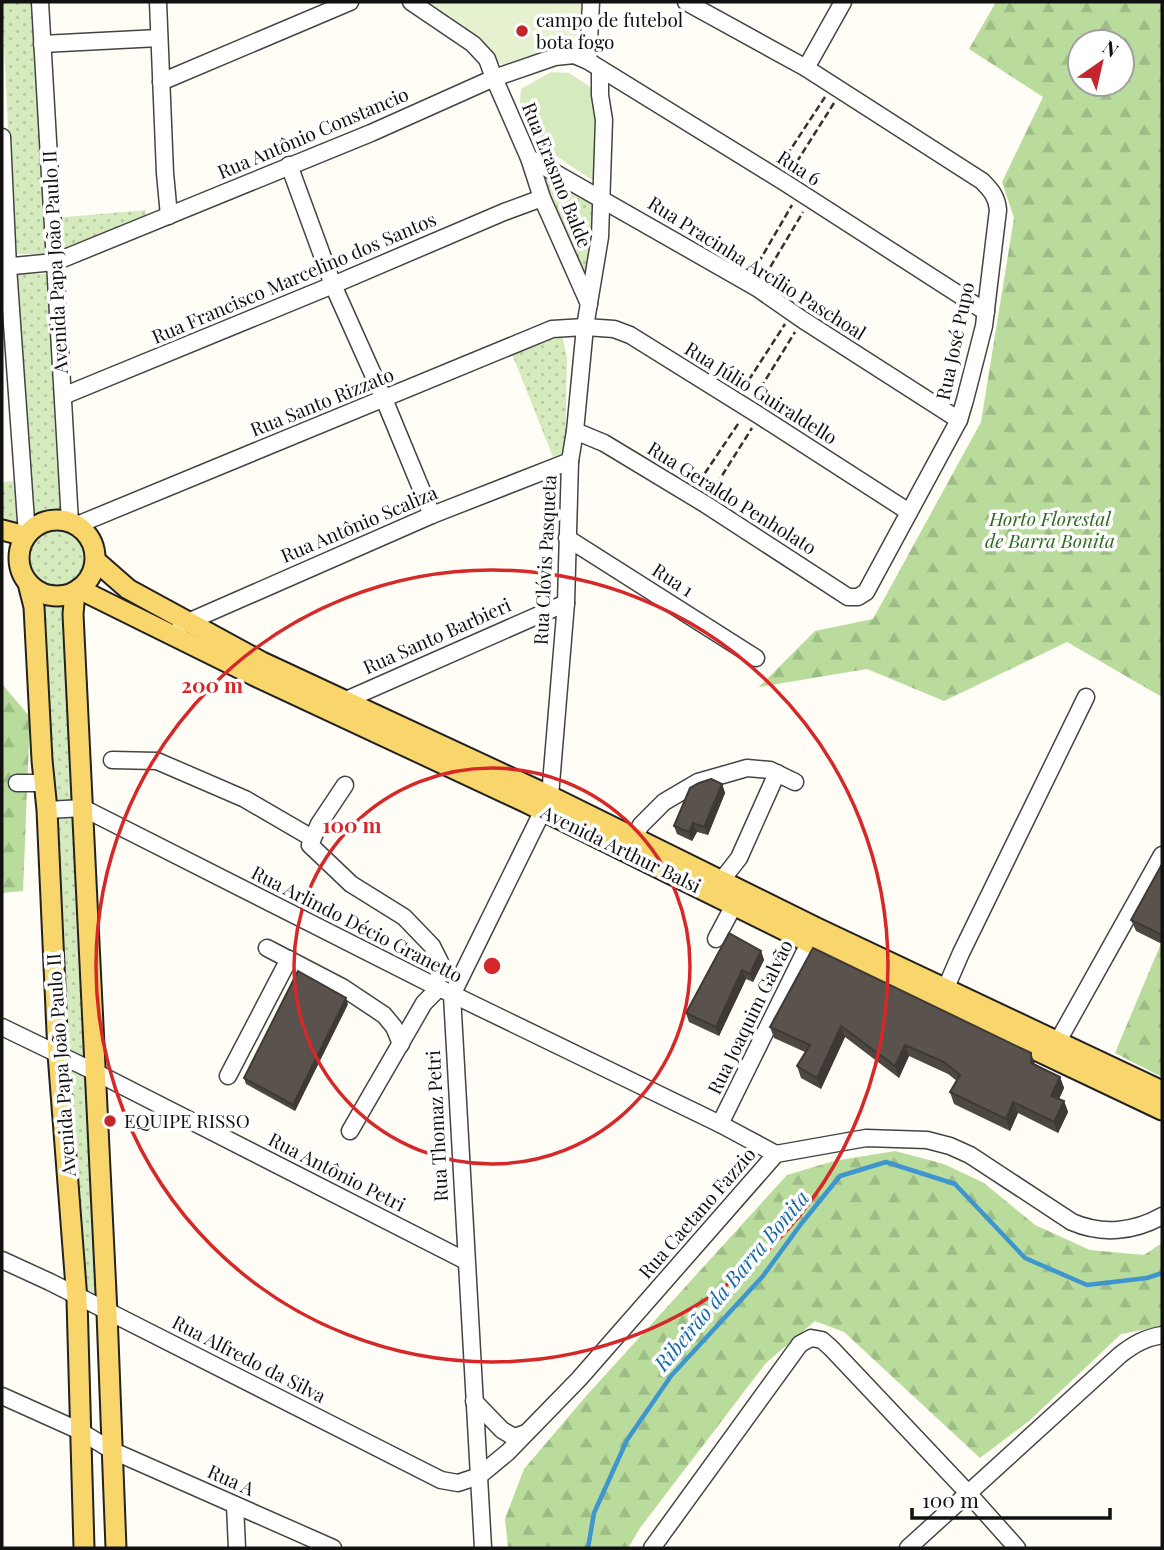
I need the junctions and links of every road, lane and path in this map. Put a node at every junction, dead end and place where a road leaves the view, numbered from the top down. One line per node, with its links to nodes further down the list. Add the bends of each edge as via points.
1 (40, 2): 9 (street, Avenida Papa João Paulo II)
2 (158, 2): 8 (street)
3 (350, 2): 13 (street)
4 (411, 2): 12 (street, Rua Erasmo Balde, via 473,44 488,59)
5 (591, 2): 10 (street)
6 (686, 2): 11 (street)
7 (843, 2): 11 (street)
8 (159, 38): 9 (street); 13 (street)
9 (42, 44): 23 (street, Avenida Papa João Paulo II)
10 (594, 65): 12 (street, Rua Antônio Constancio, via 574,55 555,57); 18 (street, Rua 6); 21 (street, via 604,120)
11 (806, 68): 14 (street)
12 (494, 78): 16 (street, Rua Erasmo Balde); 17 (street, Rua Antônio Constancio)
13 (161, 82): 22 (street)
14 (837, 88): 18 (path); 18 (path); 28 (street, Rua José Pupo, via 992,191 998,210)
15 (2, 137): 24 (street)
16 (529, 158): 20 (street, Rua Erasmo Balde); 21 (street, Rua Pracinha Arcílio Paschoal)
17 (289, 166): 22 (street, Rua Antônio Constancio); 25 (street)
18 (778, 179): 19 (street, Rua 6)
19 (804, 197): 26 (path); 26 (path); 28 (street, Rua 6)
20 (542, 198): 25 (street, Rua Francisco Marcelino dos Santos); 27 (street, Rua Erasmo Balde)
21 (602, 198): 26 (street, Rua Pracinha Arcílio Paschoal); 27 (street)
22 (169, 216): 23 (street, Rua Antônio Constancio)
23 (55, 262): 24 (street, Rua Antônio Constancio); 31 (street, Avenida Papa João Paulo II)
24 (5, 267): 43 (street)
25 (333, 285): 31 (street, Rua Francisco Marcelino dos Santos); 32 (street)
26 (752, 285): 29 (street, Rua Pracinha Arcílio Paschoal)
27 (589, 304): 30 (street)
28 (986, 313): 34 (street, Rua José Pupo)
29 (797, 316): 33 (path); 33 (path); 34 (street, Rua Pracinha Arcílio Paschoal)
30 (584, 327): 32 (street, Rua Santo Rizzato, via 552,330); 33 (street, Rua Júlio Guiraldello, via 630,335); 35 (street, Rua Clóvis Pasqueta)
31 (63, 396): 41 (street, Avenida Papa João Paulo II)
32 (384, 399): 40 (street); 41 (street, Rua Santo Rizzato)
33 (747, 408): 37 (path); 38 (path); 39 (street, Rua Júlio Guiraldello)
34 (959, 420): 39 (street, Rua José Pupo)
35 (575, 431): 36 (street, Rua Clóvis Pasqueta); 37 (street, Rua Geraldo Penholato, via 604,443)
36 (570, 461): 40 (street, Rua Antônio Scaliza); 44 (street, Rua Clóvis Pasqueta)
37 (690, 495): 38 (street, Rua Geraldo Penholato)
38 (705, 504): 49 (street, Rua Geraldo Penholato, via 848,597)
39 (909, 512): 49 (street, Rua José Pupo)
40 (432, 515): 51 (street, Rua Antônio Scaliza)
41 (73, 523): 43 (main road, via 45,522); 46 (main road, via 89,537)
42 (2, 530): 43 (main road)
43 (26, 536): 45 (main road, via 20,548)
44 (567, 538): 50 (street, Rua Clóvis Pasqueta); 53 (street, Rua 1)
45 (11, 552): 47 (main road)
46 (96, 561): 48 (main road, via 93,574); 51 (main road, Avenida Arthur Balsi, via 128,589)
47 (29, 583): 48 (main road, via 50,596); 60 (main road, Avenida Papa João Paulo II)
48 (77, 591): 52 (main road, Avenida Arthur Balsi); 63 (main road, Avenida Papa João Paulo II, via 73,614)
49 (866, 592)
50 (566, 603): 55 (street, Rua Santo Barbieri); 62 (street, Rua Clóvis Pasqueta)
51 (187, 621): 52 (street, Rua Antônio Scaliza); 55 (main road, Avenida Arthur Balsi)
52 (166, 632): 55 (main road, Avenida Arthur Balsi)
53 (756, 659)
54 (1086, 697): 75 (street)
55 (335, 705): 62 (main road, Avenida Arthur Balsi)
56 (112, 760): 65 (street, via 157,761 245,799)
57 (777, 774): 58 (street); 66 (street, via 747,768 698,782 664,802 641,825); 68 (street, via 739,858)
58 (795, 782)
59 (17, 783): 60 (street)
60 (44, 783): 64 (main road, Avenida Papa João Paulo II)
61 (345, 785): 65 (street)
62 (546, 804): 66 (main road, Avenida Arthur Balsi); 74 (street, Rua Thomaz Petri)
63 (83, 808): 64 (street); 74 (street, Rua Arlindo Décio Granetto); 80 (main road, Avenida Papa João Paulo II)
64 (47, 810): 79 (main road, Avenida Papa João Paulo II)
65 (312, 838): 74 (street, via 310,845 351,884 404,916 432,946 440,962)
66 (631, 845): 68 (main road, Avenida Arthur Balsi); 69 (main road, Avenida Arthur Balsi)
67 (1162, 855): 77 (street)
68 (721, 881): 70 (main road, Avenida Arthur Balsi)
69 (734, 905): 70 (main road, Avenida Arthur Balsi); 71 (street)
70 (814, 935): 75 (main road, Avenida Arthur Balsi); 84 (street, Rua Joaquim Galvão)
71 (716, 939)
72 (267, 948): 73 (street)
73 (289, 960): 78 (street, via 384,1015); 81 (street)
74 (438, 988): 78 (street); 84 (street, Rua Arlindo Décio Granetto); 89 (street, Rua Thomaz Petri)
75 (943, 996): 77 (main road, Avenida Arthur Balsi); 83 (main road, Avenida Arthur Balsi)
76 (2, 1027): 79 (street, Rua Antônio Petri)
77 (1058, 1041): 82 (main road, Avenida Arthur Balsi)
78 (401, 1044): 85 (street)
79 (58, 1054): 80 (street, Rua Antônio Petri); 90 (main road, Avenida Papa João Paulo II)
80 (95, 1072): 89 (street, Rua Antônio Petri); 91 (main road, Avenida Papa João Paulo II)
81 (228, 1076)
82 (1162, 1091)
83 (1162, 1110)
84 (720, 1124): 86 (street, Rua Arlindo Décio Granetto)
85 (350, 1131)
86 (776, 1154): 87 (street, Rua Caetano Fazzio, via 866,1138 927,1140 970,1155 1083,1227 1111,1231); 96 (street, Rua Caetano Fazzio)
87 (1162, 1216)
88 (2, 1260): 90 (street, Rua Alfredo da Silva)
89 (466, 1261): 94 (street, Rua Thomaz Petri)
90 (77, 1296): 91 (street, Rua Alfredo da Silva); 95 (main road, Avenida Papa João Paulo II)
91 (107, 1311): 97 (main road, Avenida Papa João Paulo II); 98 (street, Rua Alfredo da Silva, via 441,1480 458,1483)
92 (1162, 1335): 99 (street, via 1133,1344)
93 (2, 1396): 95 (street, Rua A)
94 (474, 1401): 96 (street, via 502,1430 514,1437); 98 (street, Rua Thomaz Petri)
95 (80, 1431): 97 (street, Rua A); 101 (main road, Avenida Papa João Paulo II)
96 (526, 1433): 98 (street, Rua Caetano Fazzio)
97 (111, 1450): 100 (street, Rua A); 102 (main road, Avenida Papa João Paulo II)
98 (479, 1476): 105 (street, Rua Thomaz Petri)
99 (968, 1493): 106 (street, via 822,1340 811,1338 800,1344); 107 (street); 108 (street)
100 (235, 1505): 103 (street); 104 (street, Rua A)
101 (84, 1548)
102 (116, 1548)
103 (237, 1548)
104 (333, 1548)
105 (483, 1548)
106 (652, 1548)
107 (908, 1548)
108 (1017, 1548)

